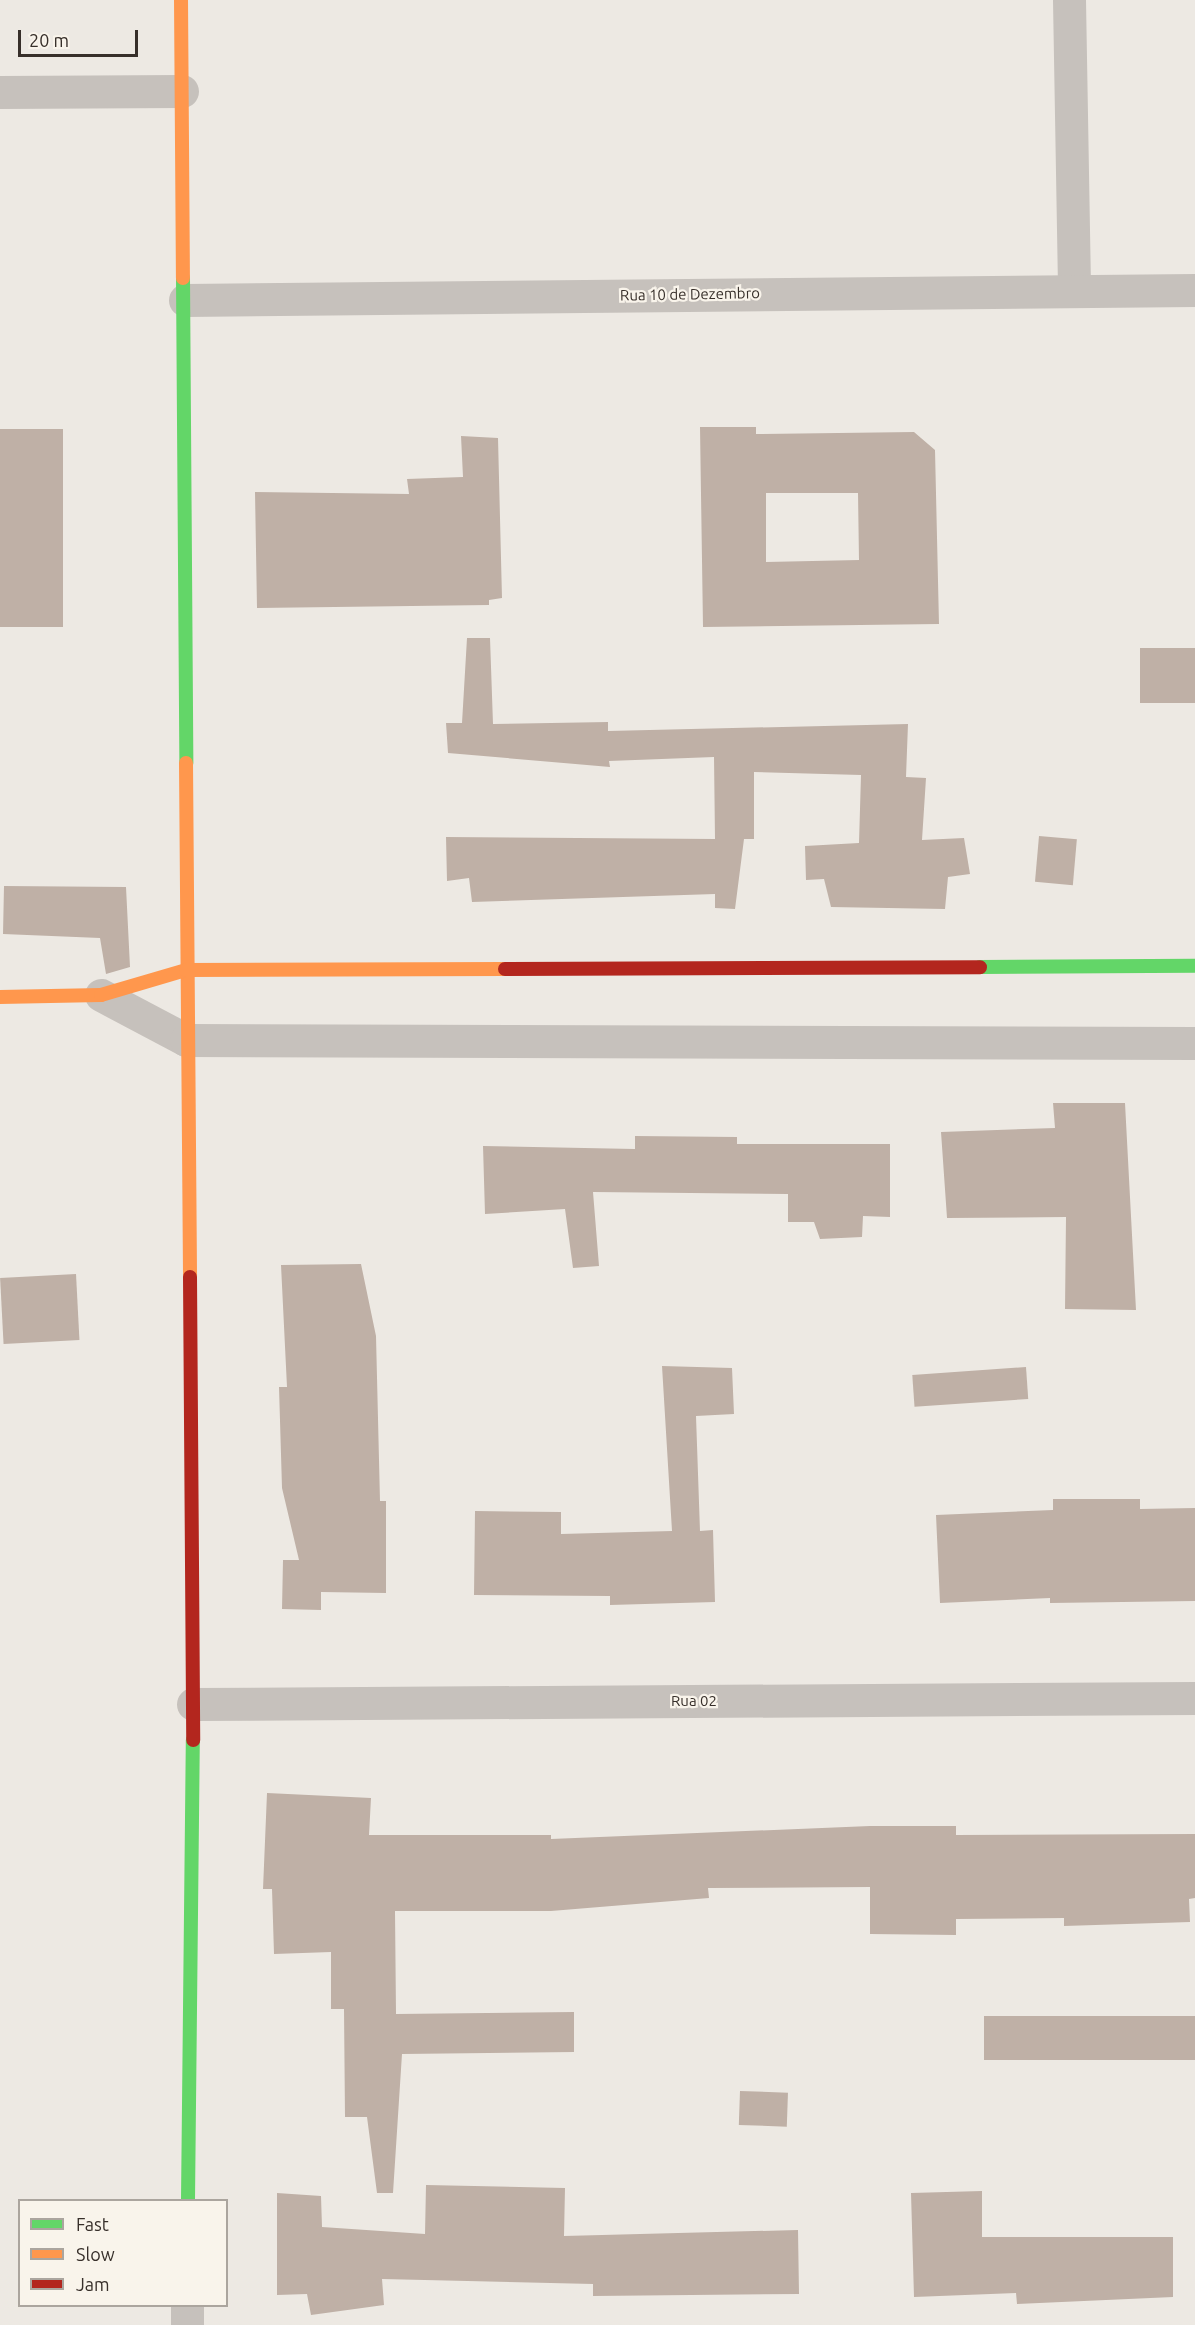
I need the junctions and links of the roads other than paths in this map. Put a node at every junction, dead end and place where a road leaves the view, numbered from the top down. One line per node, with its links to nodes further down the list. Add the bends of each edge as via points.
1 (181, 0): 3 (street)
2 (1069, 0): 5 (street)
3 (182, 91): 4 (street); 7 (street)
4 (0, 92)
5 (1074, 289): 6 (street, Rua 10 de Dezembro); 7 (street, Rua 10 de Dezembro)
6 (1195, 291)
7 (184, 300): 9 (street)
8 (1195, 966): 9 (street)
9 (186, 970): 10 (street); 12 (street)
10 (101, 995): 11 (street); 12 (street)
11 (0, 998)
12 (186, 1040): 13 (street); 15 (street)
13 (1195, 1042)
14 (1195, 1698): 15 (street, Rua 02)
15 (192, 1704): 16 (street)
16 (188, 2199)
17 (187, 2307): 18 (street)
18 (187, 2325)

